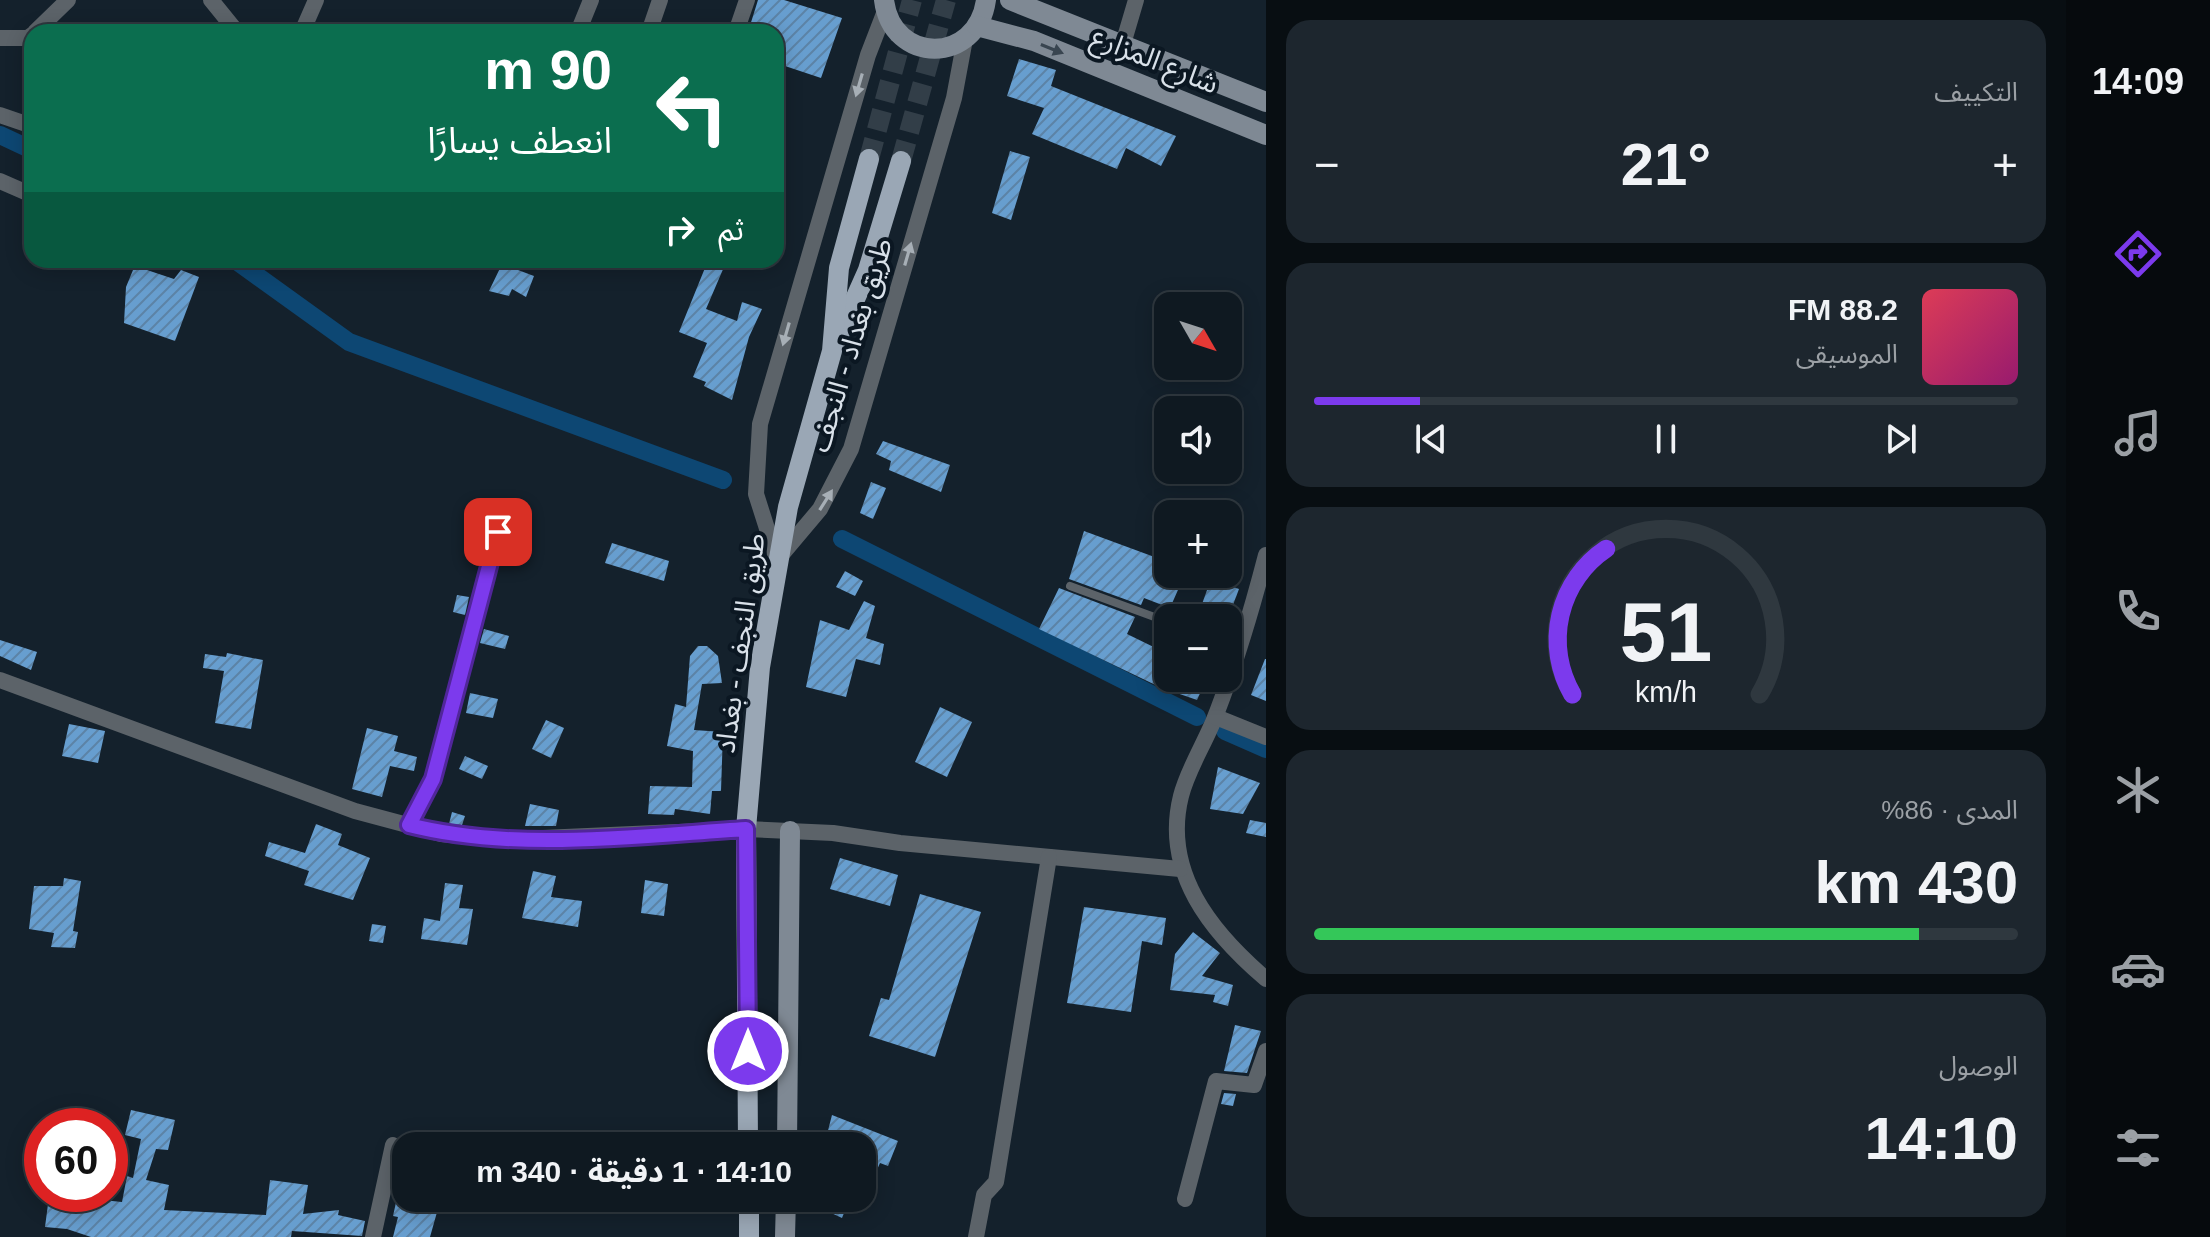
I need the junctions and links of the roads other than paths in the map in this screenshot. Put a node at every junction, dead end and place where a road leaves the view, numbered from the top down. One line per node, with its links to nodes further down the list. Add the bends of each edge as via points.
1 (68, 0): 11 (street)
2 (211, 0): 12 (street)
3 (316, 0): 13 (street)
4 (591, 0): 14 (street)
5 (660, 0): 15 (street)
6 (747, 0): 16 (street)
7 (986, 0): 17 (street)
8 (1010, 0): 20 (street, شارع المزارع)
9 (1136, 0): 20 (street)
10 (884, 6): 17 (street, via 895,31 913,44 945,48); 32 (street, one-way to 32, via 760,424 756,494)
11 (43, 24)
12 (230, 24)
13 (306, 24)
14 (581, 24)
15 (652, 24)
16 (739, 24)
17 (971, 32): 24 (street, شارع المزارع, one-way to 24, via 1034,41); 32 (street, طريق بغداد - النجف, one-way to 17, via 820,509 851,449)
18 (0, 38): 19 (street)
19 (24, 38)
20 (1123, 44): 21 (street, شارع المزارع)
21 (1266, 102)
22 (0, 115): 23 (street)
23 (24, 123)
24 (1266, 135)
25 (869, 159): 29 (main road, طريق النجف - بغداد, via 839,268)
26 (901, 161): 29 (main road, طريق بغداد - النجف, via 868,270)
27 (0, 181): 28 (street)
28 (24, 192)
29 (832, 351): 32 (main road, طريق النجف - بغداد)
30 (498, 532): 40 (street, via 433,779)
31 (1266, 555): 35 (street)
32 (777, 560): 41 (main road, طريق النجف - بغداد, via 760,667)
33 (1070, 586): 34 (lane)
34 (1154, 617)
35 (1242, 625)
36 (0, 680): 40 (street, via 355,811)
37 (1223, 692): 38 (street)
38 (1216, 717): 39 (street); 44 (street, via 1182,794 1175,828)
39 (1266, 737)
40 (409, 825): 41 (street, via 499,840)
41 (746, 829): 42 (street); 47 (main road, طريق النجف - بغداد)
42 (790, 831): 43 (street); 48 (street)
43 (1049, 857): 44 (street); 56 (street, via 996,1182 984,1195)
44 (1180, 869): 45 (street, via 1199,906)
45 (1266, 979)
46 (1266, 1051): 50 (street, via 1254,1085 1216,1081)
47 (748, 1132)
48 (787, 1132)
49 (392, 1150): 53 (street)
50 (1185, 1199)
51 (749, 1212): 54 (main road)
52 (786, 1212): 55 (street)
53 (373, 1237)
54 (749, 1237)
55 (785, 1237)
56 (976, 1237)

